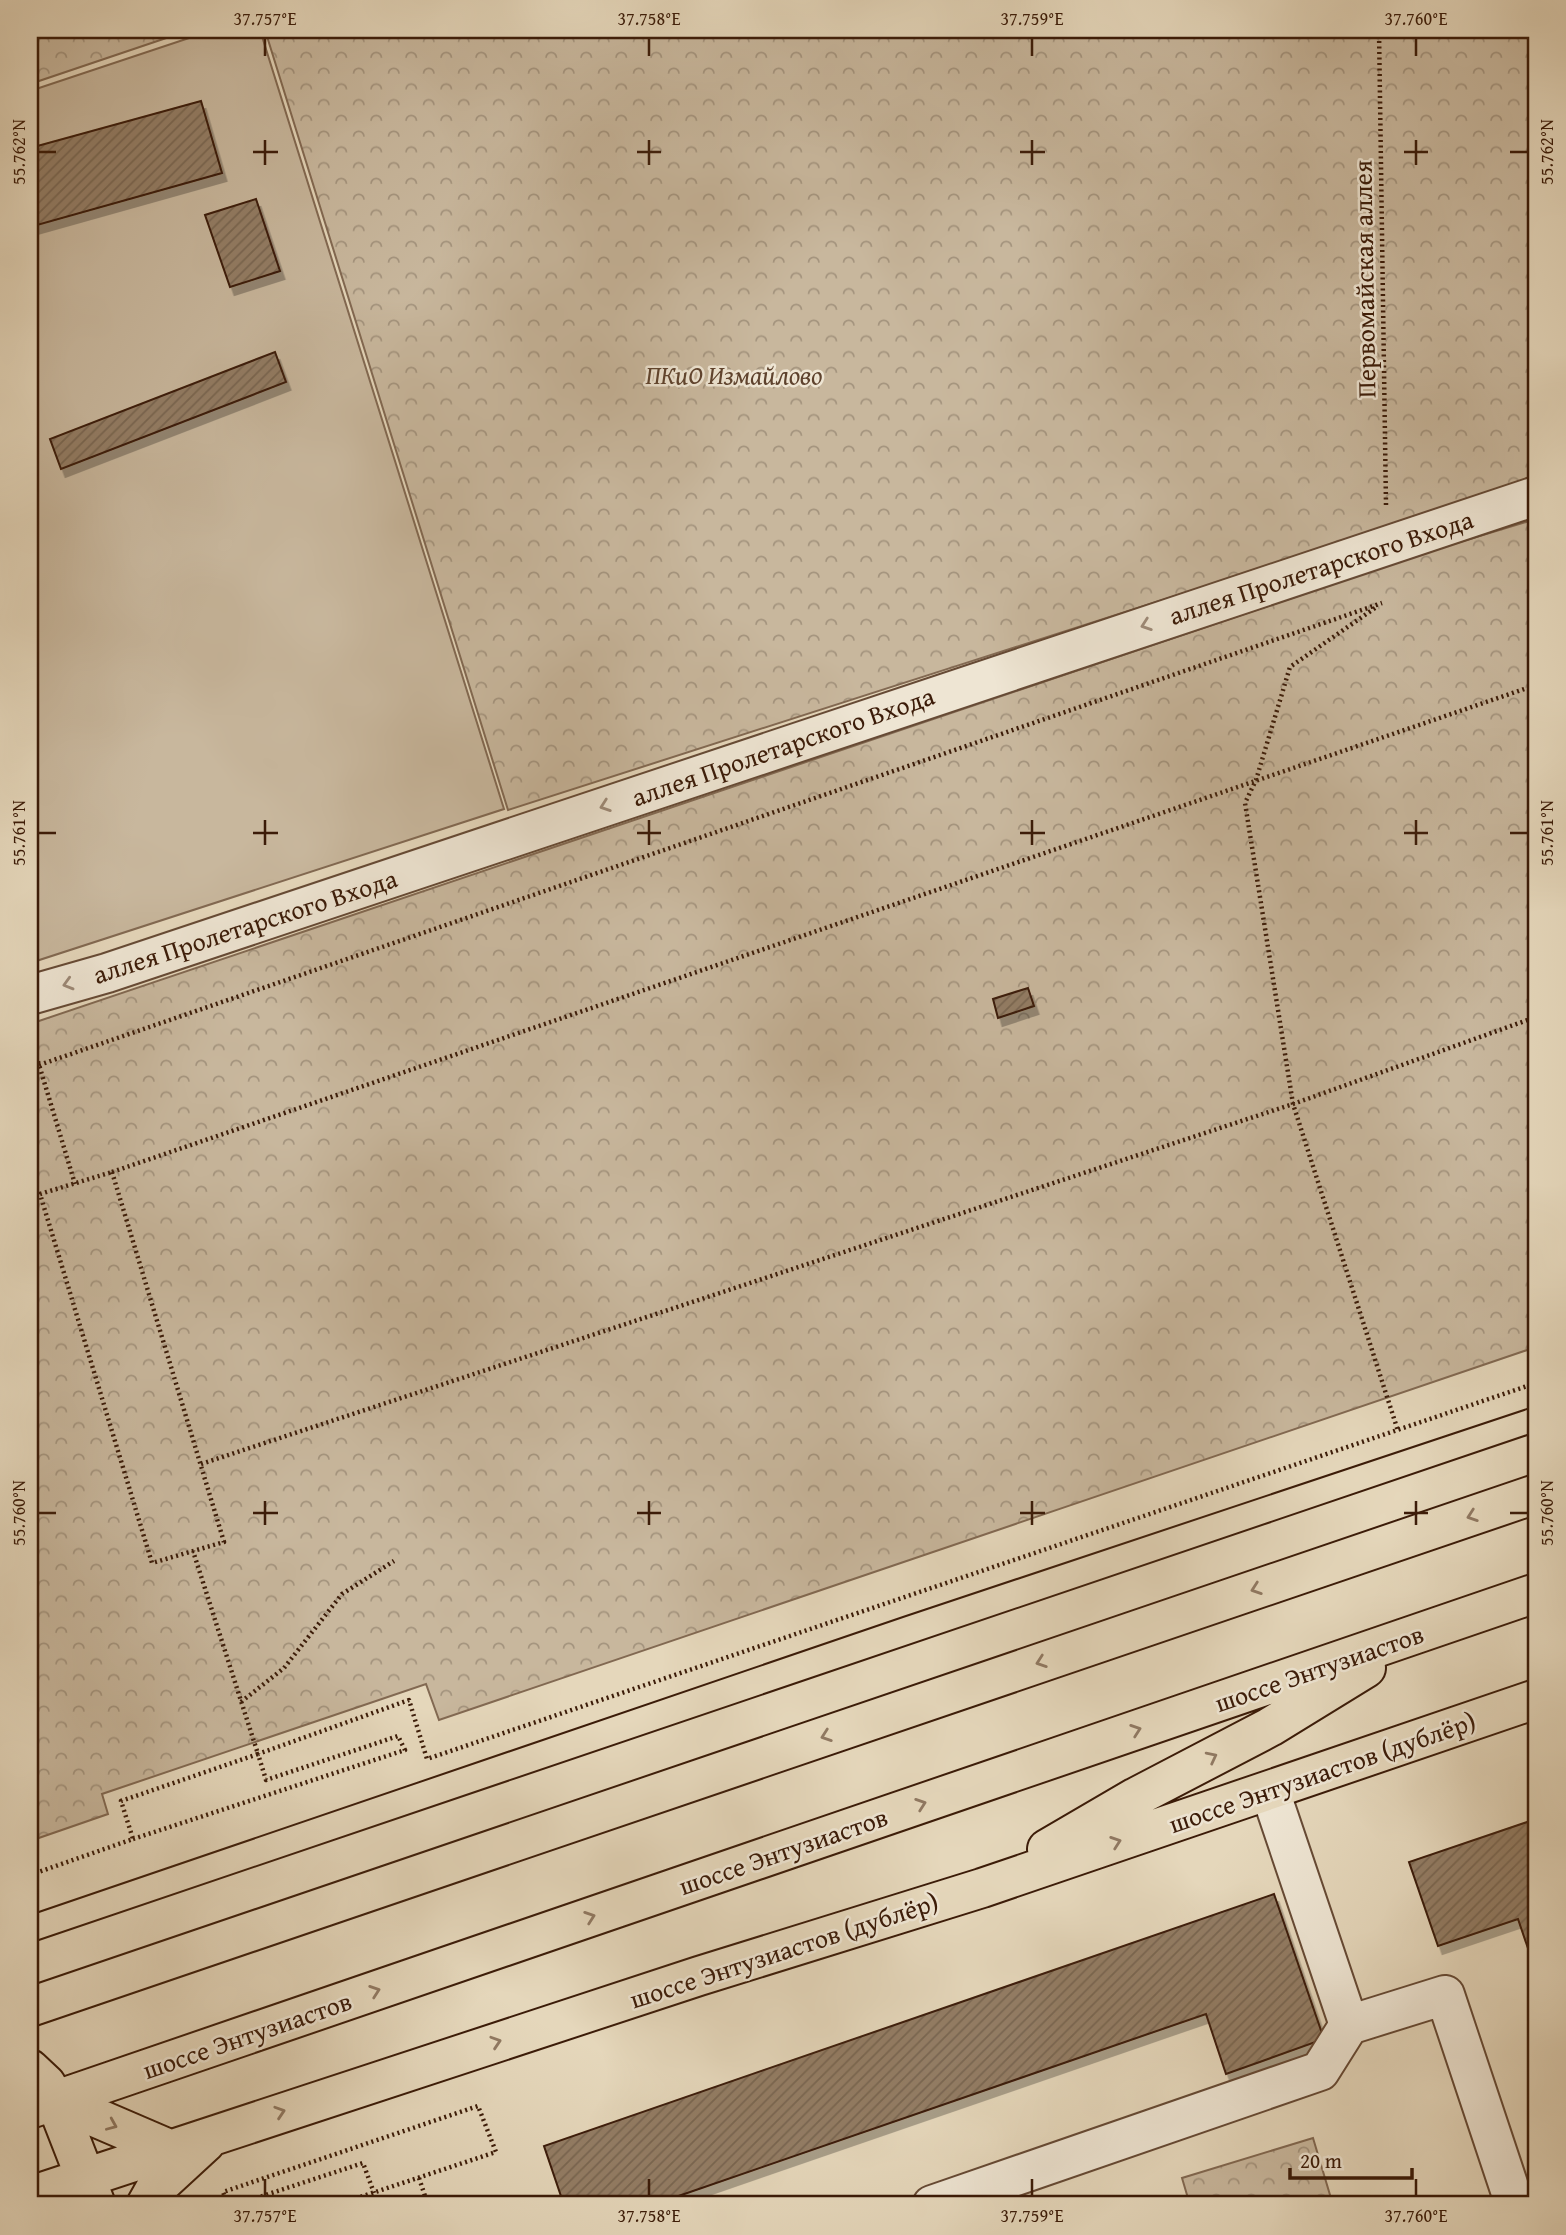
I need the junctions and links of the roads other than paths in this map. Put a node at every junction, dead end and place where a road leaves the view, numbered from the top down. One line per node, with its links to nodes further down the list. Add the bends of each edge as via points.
1 (1536, 496): 2 (street, аллея Пролетарского Входа, one-way to 2)
2 (30, 995)
3 (1536, 1494): 9 (main road, one-way to 9)
4 (1536, 1594): 5 (main road, шоссе Энтузиастов)
5 (1426, 1631): 8 (main road, one-way to 5, via 1136,1797 1270,1727); 12 (main road, шоссе Энтузиастов, one-way to 5)
6 (1536, 1699): 7 (main road, шоссе Энтузиастов (дублёр))
7 (1270, 1790): 8 (main road, шоссе Энтузиастов (дублёр), one-way to 7); 10 (street)
8 (982, 1888): 13 (main road, шоссе Энтузиастов (дублёр), one-way to 8)
9 (30, 2007)
10 (1349, 2025): 18 (street, via 1320,2071); 19 (street, via 1445,1995)
11 (30, 2068): 12 (main road, via 46,2084)
12 (42, 2104): 14 (main road, one-way to 14); 15 (main road)
13 (215, 2133): 14 (main road, шоссе Энтузиастов (дублёр)); 17 (main road, via 155,2189)
14 (169, 2149): 15 (main road, шоссе Энтузиастов (дублёр))
15 (90, 2191): 16 (main road, шоссе Энтузиастов (дублёр))
16 (30, 2196)
17 (146, 2205)
18 (932, 2205)
19 (1515, 2205)

